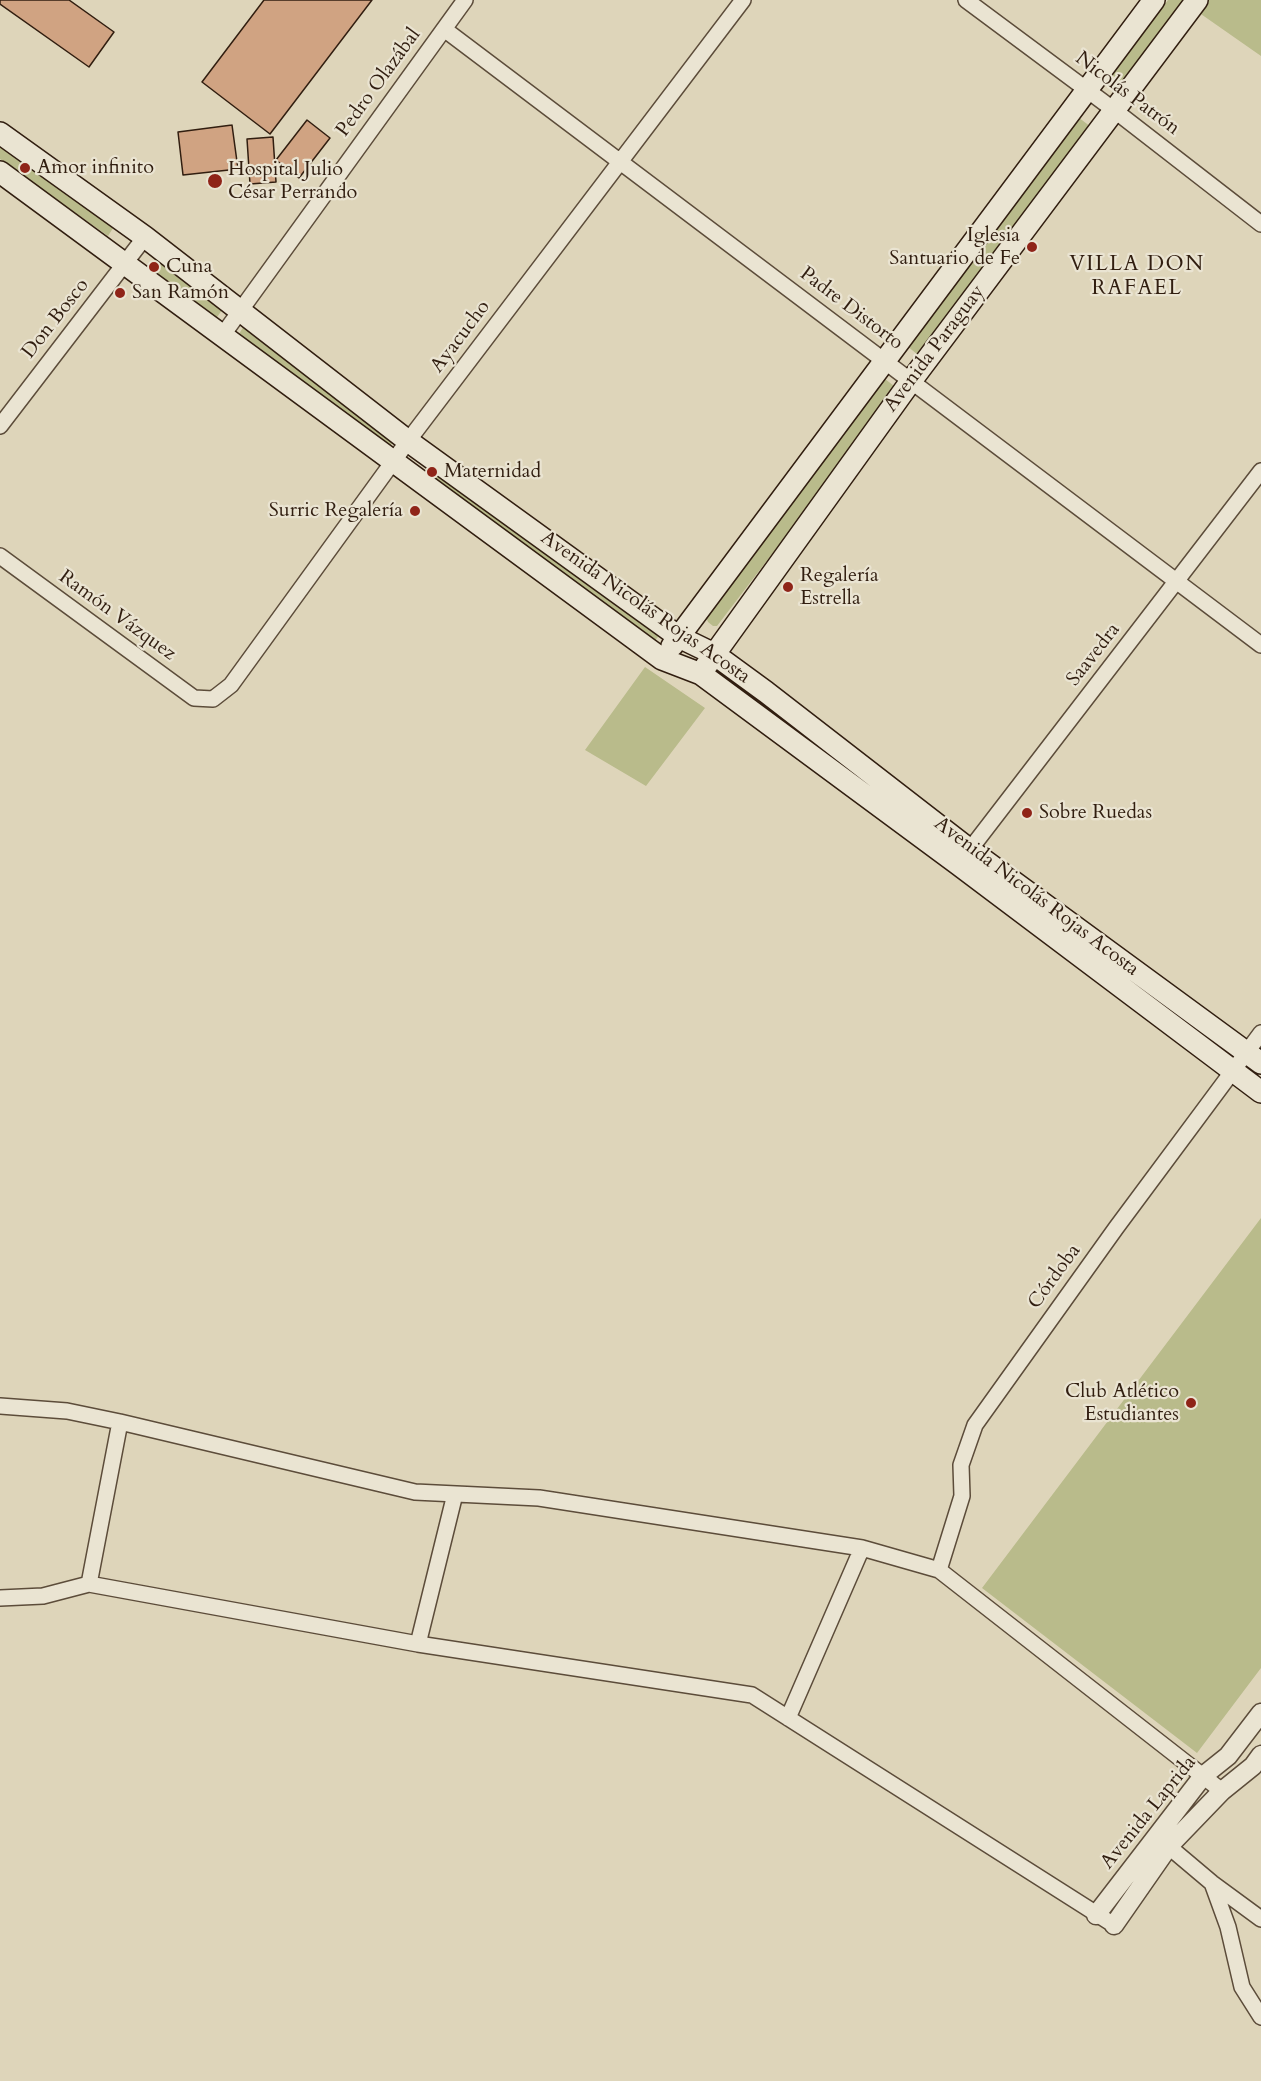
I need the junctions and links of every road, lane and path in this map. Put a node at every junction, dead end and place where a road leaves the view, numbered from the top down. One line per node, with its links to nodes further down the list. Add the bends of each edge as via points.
1 (465, 0): 6 (street, Pedro Olazábal)
2 (742, 0): 10 (street, Ayacucho)
3 (966, 0): 7 (street, Nicolás Patrón)
4 (1154, 0): 7 (main road, Avenida Paraguay)
5 (1197, 0): 8 (main road, Avenida Paraguay)
6 (444, 29): 10 (street, Padre Distorto); 15 (street, Pedro Olazábal)
7 (1087, 89): 8 (street, Nicolás Patrón); 17 (main road, Avenida Paraguay)
8 (1114, 110): 12 (street, Nicolás Patrón); 18 (main road, Avenida Paraguay)
9 (0, 133): 13 (main road, Avenida Nicolás Rojas Acosta)
10 (621, 162): 17 (street, Padre Distorto); 20 (street, Ayacucho)
11 (0, 172): 14 (main road, Avenida Nicolás Rojas Acosta)
12 (1261, 224)
13 (145, 237): 14 (street, Don Bosco); 15 (main road, Avenida Nicolás Rojas Acosta)
14 (125, 264): 16 (main road, Avenida Nicolás Rojas Acosta); 19 (street, Don Bosco)
15 (241, 310): 16 (street, Pedro Olazábal); 20 (main road, Avenida Nicolás Rojas Acosta)
16 (222, 336): 21 (main road, Avenida Nicolás Rojas Acosta)
17 (886, 362): 18 (street, Padre Distorto); 25 (main road, Avenida Paraguay)
18 (911, 381): 24 (street, Padre Distorto); 27 (main road, Avenida Paraguay)
19 (0, 426)
20 (408, 441): 21 (street, Ayacucho); 25 (main road, Avenida Nicolás Rojas Acosta)
21 (394, 462): 28 (main road, Avenida Nicolás Rojas Acosta); 30 (street, Ayacucho, via 231,685)
22 (1261, 471): 24 (street, Saavedra)
23 (0, 556): 30 (street, Ramón Vázquez, via 194,698)
24 (1177, 581): 26 (street, Padre Distorto); 31 (street, Saavedra)
25 (679, 637): 27 (main road, Avenida Nicolás Rojas Acosta); 28 (main road, Avenida Paraguay)
26 (1261, 645)
27 (714, 654): 29 (main road, Avenida Paraguay); 31 (main road, Avenida Nicolás Rojas Acosta, via 766,692)
28 (663, 659): 29 (main road, Avenida Nicolás Rojas Acosta)
29 (701, 674): 31 (main road, Avenida Nicolás Rojas Acosta)
30 (213, 699)
31 (964, 857): 33 (main road, Avenida Nicolás Rojas Acosta); 34 (main road, Avenida Nicolás Rojas Acosta)
32 (1261, 1033): 33 (street, Córdoba)
33 (1254, 1058): 34 (street, Córdoba)
34 (1233, 1071): 35 (main road, Avenida Nicolás Rojas Acosta); 40 (street, Córdoba, via 975,1425 961,1465 962,1496)
35 (1261, 1092)
36 (0, 1406): 37 (street, via 67,1411)
37 (120, 1422): 38 (street, via 415,1492); 41 (street)
38 (454, 1494): 39 (street, via 540,1498); 43 (street)
39 (862, 1548): 40 (street); 45 (street)
40 (939, 1570): 47 (street)
41 (89, 1584): 42 (street, via 43,1596); 43 (street)
42 (0, 1598)
43 (418, 1644): 45 (street, via 752,1695)
44 (1261, 1713): 47 (street, Avenida Laprida, via 1228,1756)
45 (788, 1718): 51 (street)
46 (1261, 1755): 48 (street, Avenida Laprida)
47 (1203, 1776): 48 (street); 49 (street, Avenida Laprida)
48 (1222, 1791): 49 (street, Avenida Laprida)
49 (1162, 1841): 50 (street); 51 (street, Avenida Laprida); 53 (street, Avenida Laprida)
50 (1212, 1883): 52 (street); 54 (street, via 1228,1927 1242,1987)
51 (1096, 1915): 53 (street)
52 (1261, 1920)
53 (1113, 1925)
54 (1261, 2017)

